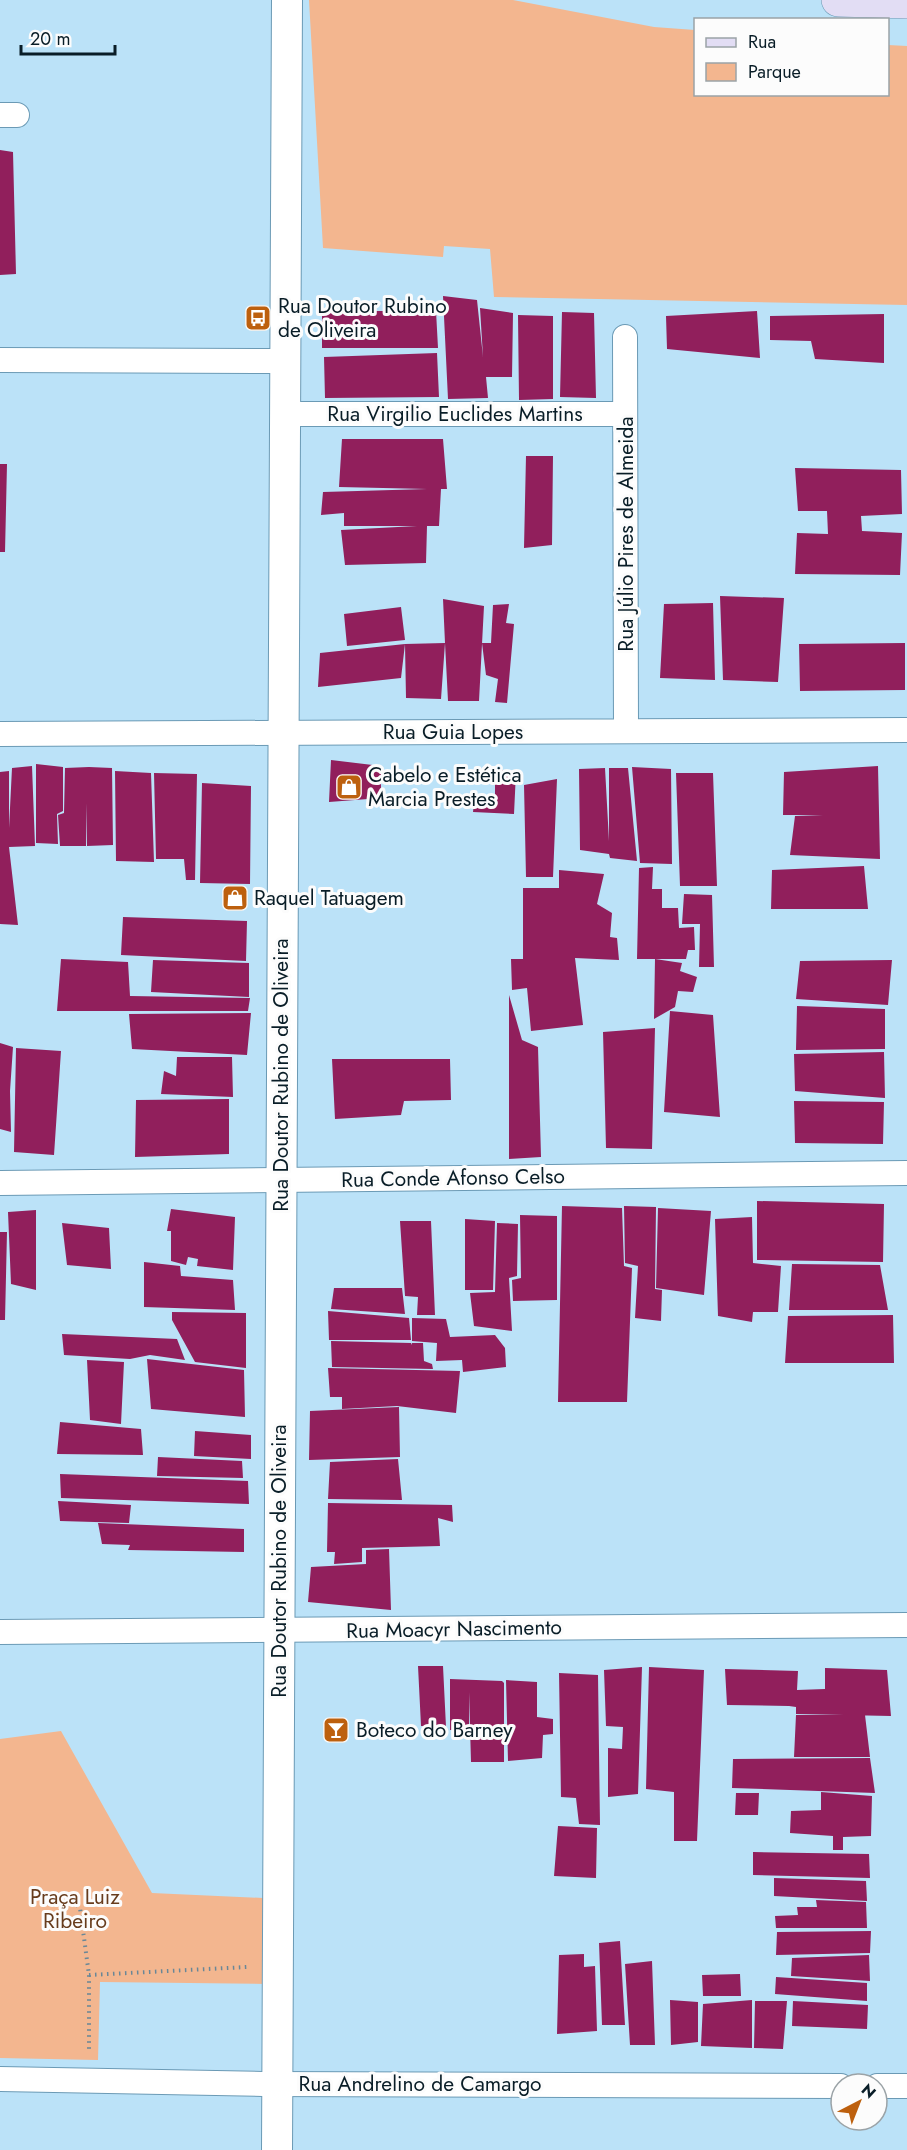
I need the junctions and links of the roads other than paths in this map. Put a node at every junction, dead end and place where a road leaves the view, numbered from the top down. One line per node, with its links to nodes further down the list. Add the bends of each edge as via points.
1 (286, 0): 6 (street, Rua Doutor Rubino de Oliveira)
2 (838, 0): 3 (main road)
3 (907, 2)
4 (626, 337): 8 (street, Rua Júlio Pires de Almeida)
5 (0, 360): 6 (street)
6 (285, 361): 7 (street, Rua Doutor Rubino de Oliveira)
7 (285, 414): 8 (street, Rua Virgilio Euclides Martins); 11 (street, Rua Doutor Rubino de Oliveira)
8 (625, 414): 10 (street, Rua Júlio Pires de Almeida)
9 (907, 730): 10 (street, Rua Guia Lopes)
10 (626, 731): 11 (street, Rua Guia Lopes)
11 (283, 733): 12 (street, Rua Guia Lopes); 14 (street, Rua Doutor Rubino de Oliveira)
12 (0, 734)
13 (907, 1173): 14 (street, Rua Conde Afonso Celso)
14 (281, 1180): 15 (street, Rua Conde Afonso Celso); 17 (street, Rua Doutor Rubino de Oliveira)
15 (0, 1183)
16 (907, 1625): 17 (street, Rua Moacyr Nascimento)
17 (279, 1631): 18 (street, Rua Moacyr Nascimento); 20 (street, Rua Doutor Rubino de Oliveira)
18 (0, 1632)
19 (0, 2079): 20 (street, Rua Andrelino de Camargo)
20 (277, 2084): 21 (street, Rua Andrelino de Camargo); 24 (street, Rua Doutor Rubino de Oliveira)
21 (829, 2086)
22 (889, 2086): 23 (street)
23 (907, 2086)
24 (277, 2150)

